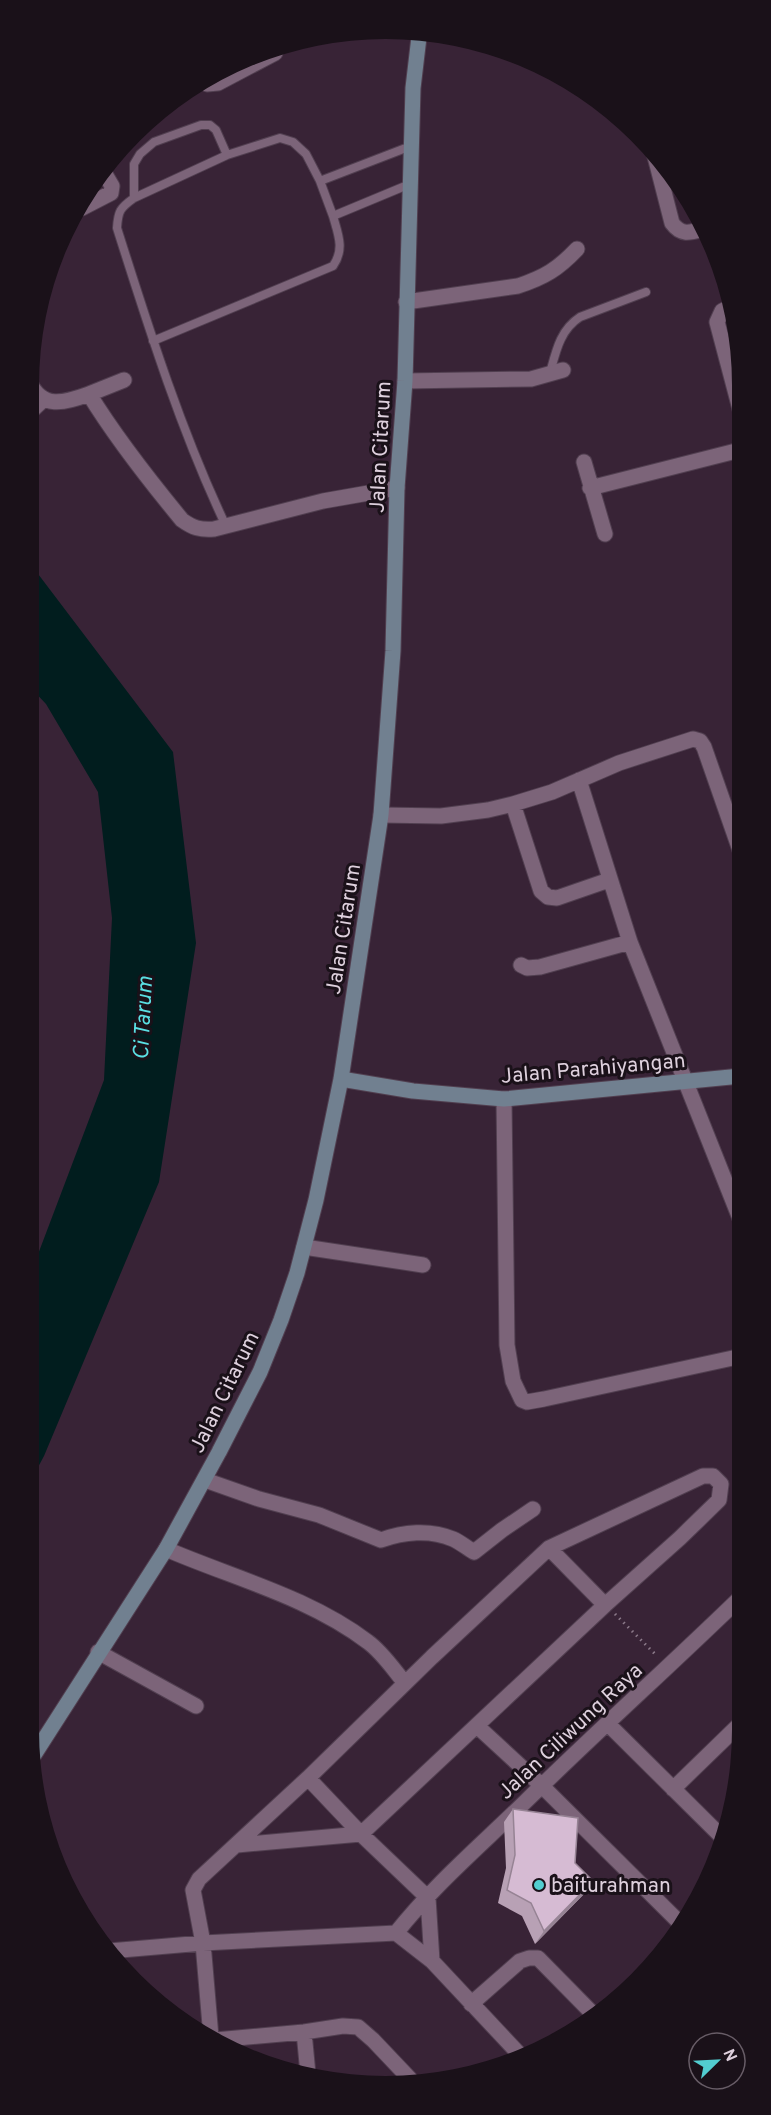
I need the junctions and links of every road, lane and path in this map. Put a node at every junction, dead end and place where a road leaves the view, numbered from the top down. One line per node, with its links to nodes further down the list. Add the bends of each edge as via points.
1 (419, 41): 4 (street, Jalan Citarum)
2 (245, 69): 3 (street)
3 (216, 83)
4 (411, 146): 8 (lane); 9 (street, Jalan Citarum)
5 (228, 155): 8 (lane, via 280,138 293,142 306,154); 10 (lane); 10 (lane, via 210,125 154,142 134,164)
6 (660, 174): 13 (street, via 672,223 685,233)
7 (108, 179): 11 (street, via 111,193)
8 (320, 181): 12 (lane)
9 (410, 184): 12 (lane); 16 (street, Jalan Citarum)
10 (134, 198): 18 (lane, via 118,214 117,228)
11 (90, 204)
12 (333, 216): 18 (lane, via 340,257 333,266)
13 (695, 231)
14 (577, 249): 16 (street, via 560,267 518,286)
15 (646, 292): 19 (lane, via 571,323 559,341)
16 (406, 302): 22 (street, Jalan Citarum)
17 (723, 310): 20 (street, via 717,322)
18 (153, 341): 31 (lane)
19 (556, 373): 22 (street, via 531,379)
20 (732, 377)
21 (124, 380): 23 (street)
22 (405, 381): 29 (street, Jalan Citarum)
23 (89, 394): 25 (street, via 58,402); 31 (street, via 115,434 182,519 202,530)
24 (39, 396): 25 (street)
25 (43, 400): 26 (street)
26 (39, 404)
27 (732, 452): 30 (street)
28 (584, 462): 30 (street)
29 (397, 488): 31 (street, via 323,501); 35 (street, Jalan Citarum, via 393,651)
30 (590, 488): 32 (street)
31 (226, 526)
32 (605, 534)
33 (579, 780): 34 (street); 36 (street, via 693,739 700,741); 37 (street)
34 (513, 804): 35 (street, via 441,816); 37 (street, via 541,891 548,897 557,898)
35 (381, 815): 41 (street, Jalan Citarum)
36 (732, 827)
37 (609, 880): 38 (street)
38 (630, 942): 39 (street, via 540,967 527,968); 42 (street)
39 (522, 964)
40 (732, 1077): 42 (street, Jalan Parahiyangan)
41 (341, 1079): 43 (street, Jalan Parahiyangan, via 413,1091); 45 (street, Jalan Citarum)
42 (684, 1081): 43 (street, Jalan Parahiyangan); 44 (street)
43 (504, 1099): 47 (street, via 507,1345 513,1381 522,1400 544,1399)
44 (732, 1199)
45 (304, 1246): 46 (street); 48 (street, Jalan Citarum, via 260,1372)
46 (423, 1265)
47 (732, 1358)
48 (205, 1480): 49 (street, via 319,1515 381,1540 400,1534 427,1533 452,1538 474,1552); 51 (street, Jalan Citarum)
49 (533, 1509)
50 (549, 1548): 52 (street); 52 (street, via 701,1476 717,1479 721,1484 719,1500); 56 (street)
51 (166, 1549): 54 (street, Jalan Citarum); 56 (street, via 306,1605 370,1642)
52 (605, 1605): 55 (path); 59 (street)
53 (732, 1606): 55 (street, Jalan Ciliwung Raya)
54 (98, 1652): 57 (street); 61 (street, Jalan Citarum)
55 (669, 1668): 58 (street, Jalan Ciliwung Raya)
56 (405, 1683): 62 (street)
57 (196, 1706)
58 (608, 1724): 63 (street, Jalan Ciliwung Raya); 64 (street)
59 (477, 1726): 63 (street); 66 (street)
60 (732, 1732): 64 (street)
61 (40, 1746)
62 (308, 1778): 66 (street); 67 (street)
63 (541, 1785): 68 (street, Jalan Ciliwung Raya); 69 (street)
64 (673, 1789): 65 (street)
65 (717, 1832)
66 (361, 1834): 67 (street); 68 (street)
67 (237, 1845): 71 (street, via 204,1874 193,1890)
68 (428, 1898): 70 (street, Jalan Ciliwung Raya); 73 (street)
69 (676, 1919)
70 (396, 1933): 71 (street); 73 (street)
71 (203, 1942): 72 (street); 76 (street)
72 (122, 1954)
73 (432, 1961): 74 (street)
74 (471, 2004): 75 (street, via 520,1961 538,1958); 79 (street)
75 (588, 2010)
76 (210, 2029)
77 (304, 2032): 78 (street); 80 (street); 81 (street, via 358,2027)
78 (229, 2039)
79 (516, 2051)
80 (307, 2067)
81 (406, 2075)

